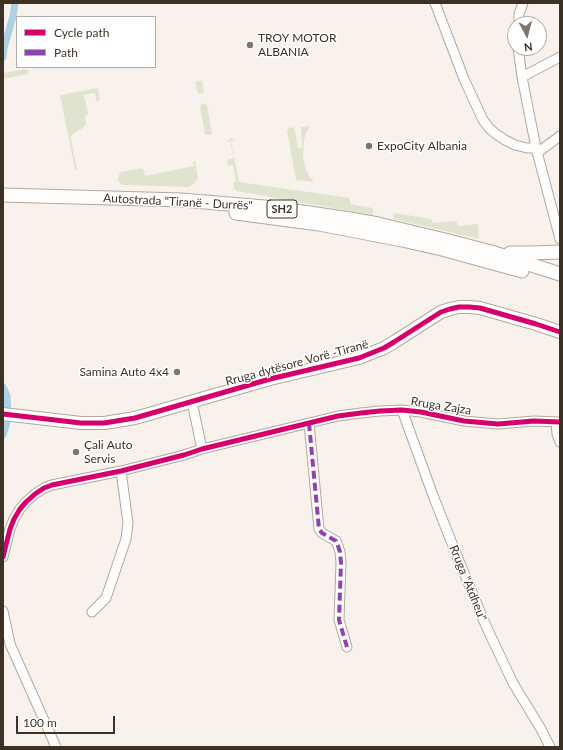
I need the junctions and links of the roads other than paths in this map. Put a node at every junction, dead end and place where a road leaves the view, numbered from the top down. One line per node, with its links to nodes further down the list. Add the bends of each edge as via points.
1 (435, 3): 8 (street, via 482,120 505,140)
2 (523, 3): 3 (street)
3 (519, 16)
4 (519, 56): 6 (street)
5 (560, 57): 6 (street)
6 (522, 77): 8 (street)
7 (560, 136): 8 (street)
8 (537, 151): 11 (street)
9 (3, 195): 12 (highway, Autostrada "Tiranë - Durrës" / SH2, via 174,200 264,207 358,220)
10 (3, 202): 15 (highway, Autostrada "Tiranë - Durrës" / SH2, via 196,210 279,218 349,229 442,249)
11 (560, 239)
12 (491, 252): 13 (highway); 14 (highway, Autostrada "Tiranë - Durrës" / SH2)
13 (560, 252)
14 (560, 274)
15 (560, 283)
16 (560, 332): 17 (main road, Rruga dytësore Vorë -Tiranë, via 480,308 455,308 442,312 371,353)
17 (192, 402): 19 (main road, Rruga dytësore Vorë -Tiranë, via 135,418 104,423 81,423); 23 (street)
18 (402, 410): 20 (street, Rruga Zajza, via 498,424); 21 (street, Rruga Zajza, via 338,416); 30 (street, Rruga "Atdheu", via 486,626 513,683)
19 (3, 414)
20 (558, 422): 22 (street, via 557,434)
21 (309, 423): 23 (street, Rruga Zajza); 28 (street, via 319,529 322,534 336,541 340,552 339,616)
22 (560, 442)
23 (202, 449): 24 (street, Rruga Zajza, via 184,456)
24 (121, 471): 25 (street, Rruga Zajza, via 52,485 35,494 14,518); 27 (street, via 128,523 126,539 106,598)
25 (3, 557)
26 (3, 611): 29 (street, via 10,644)
27 (92, 612)
28 (347, 646)
29 (55, 747)
30 (550, 747)

